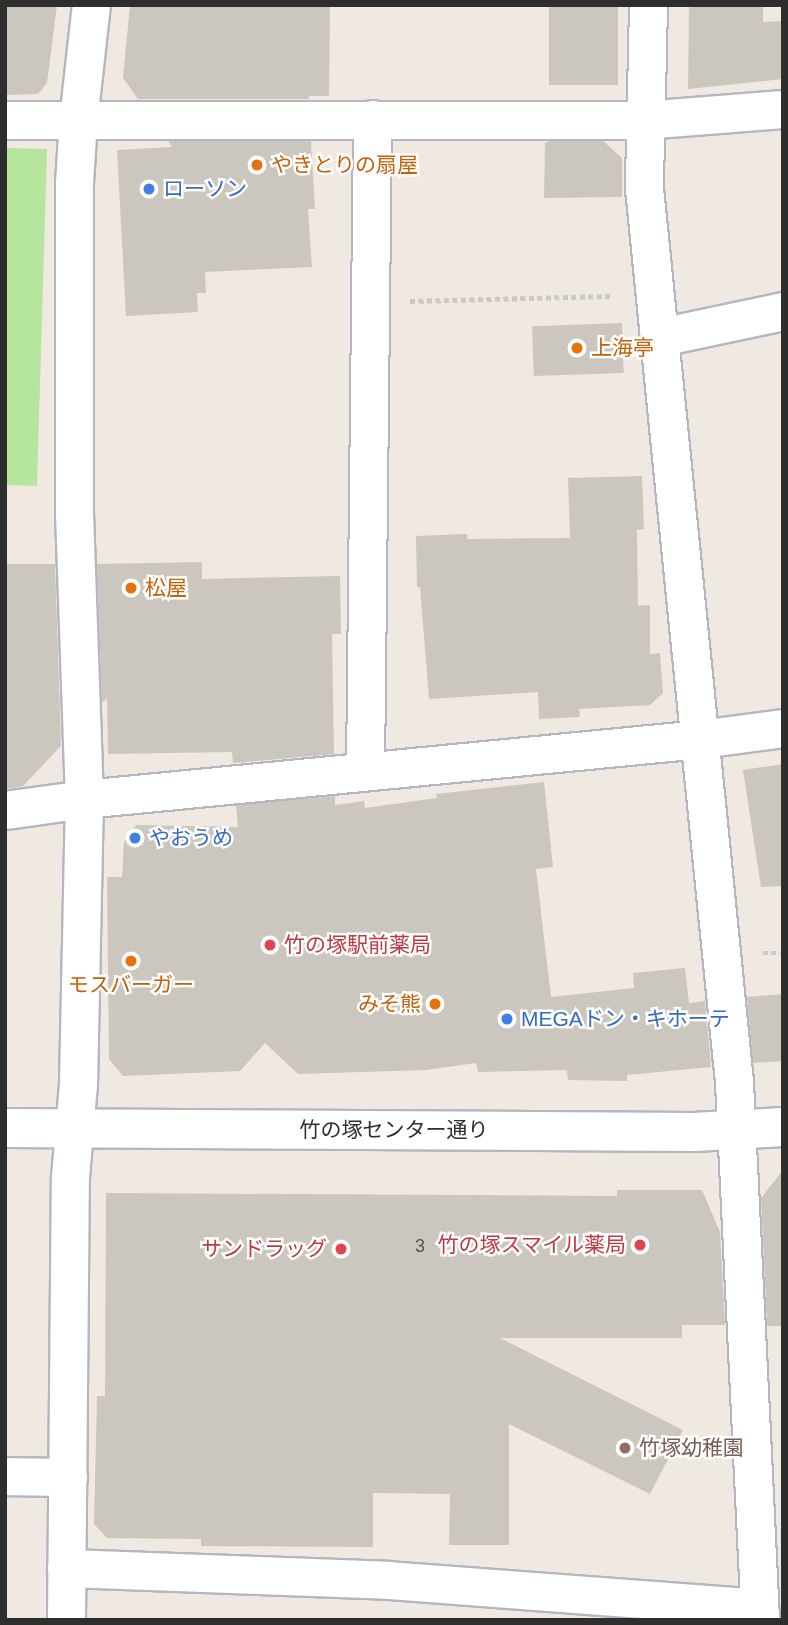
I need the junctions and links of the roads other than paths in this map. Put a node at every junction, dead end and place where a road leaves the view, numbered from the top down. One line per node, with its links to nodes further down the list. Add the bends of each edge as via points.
1 (92, 5): 5 (street)
2 (648, 5): 7 (street)
3 (783, 109): 7 (street)
4 (5, 120): 5 (street)
5 (78, 120): 6 (street); 13 (street, via 74,513)
6 (372, 120): 7 (street); 12 (street)
7 (643, 120): 9 (street, via 644,188)
8 (783, 311): 9 (street)
9 (660, 337): 11 (street)
10 (783, 728): 11 (street)
11 (699, 739): 12 (street); 18 (street, via 734,1082)
12 (365, 771): 13 (street)
13 (84, 799): 14 (street); 17 (street)
14 (5, 810)
15 (783, 1126): 18 (street, 竹の塚センター通り)
16 (5, 1128): 17 (street, 竹の塚センター通り)
17 (75, 1128): 18 (street, 竹の塚センター通り); 20 (street, via 70,1177)
18 (734, 1130): 22 (street)
19 (5, 1476): 20 (street)
20 (68, 1477): 21 (street)
21 (66, 1567): 22 (street, via 388,1580); 23 (street)
22 (759, 1614)
23 (66, 1620)

